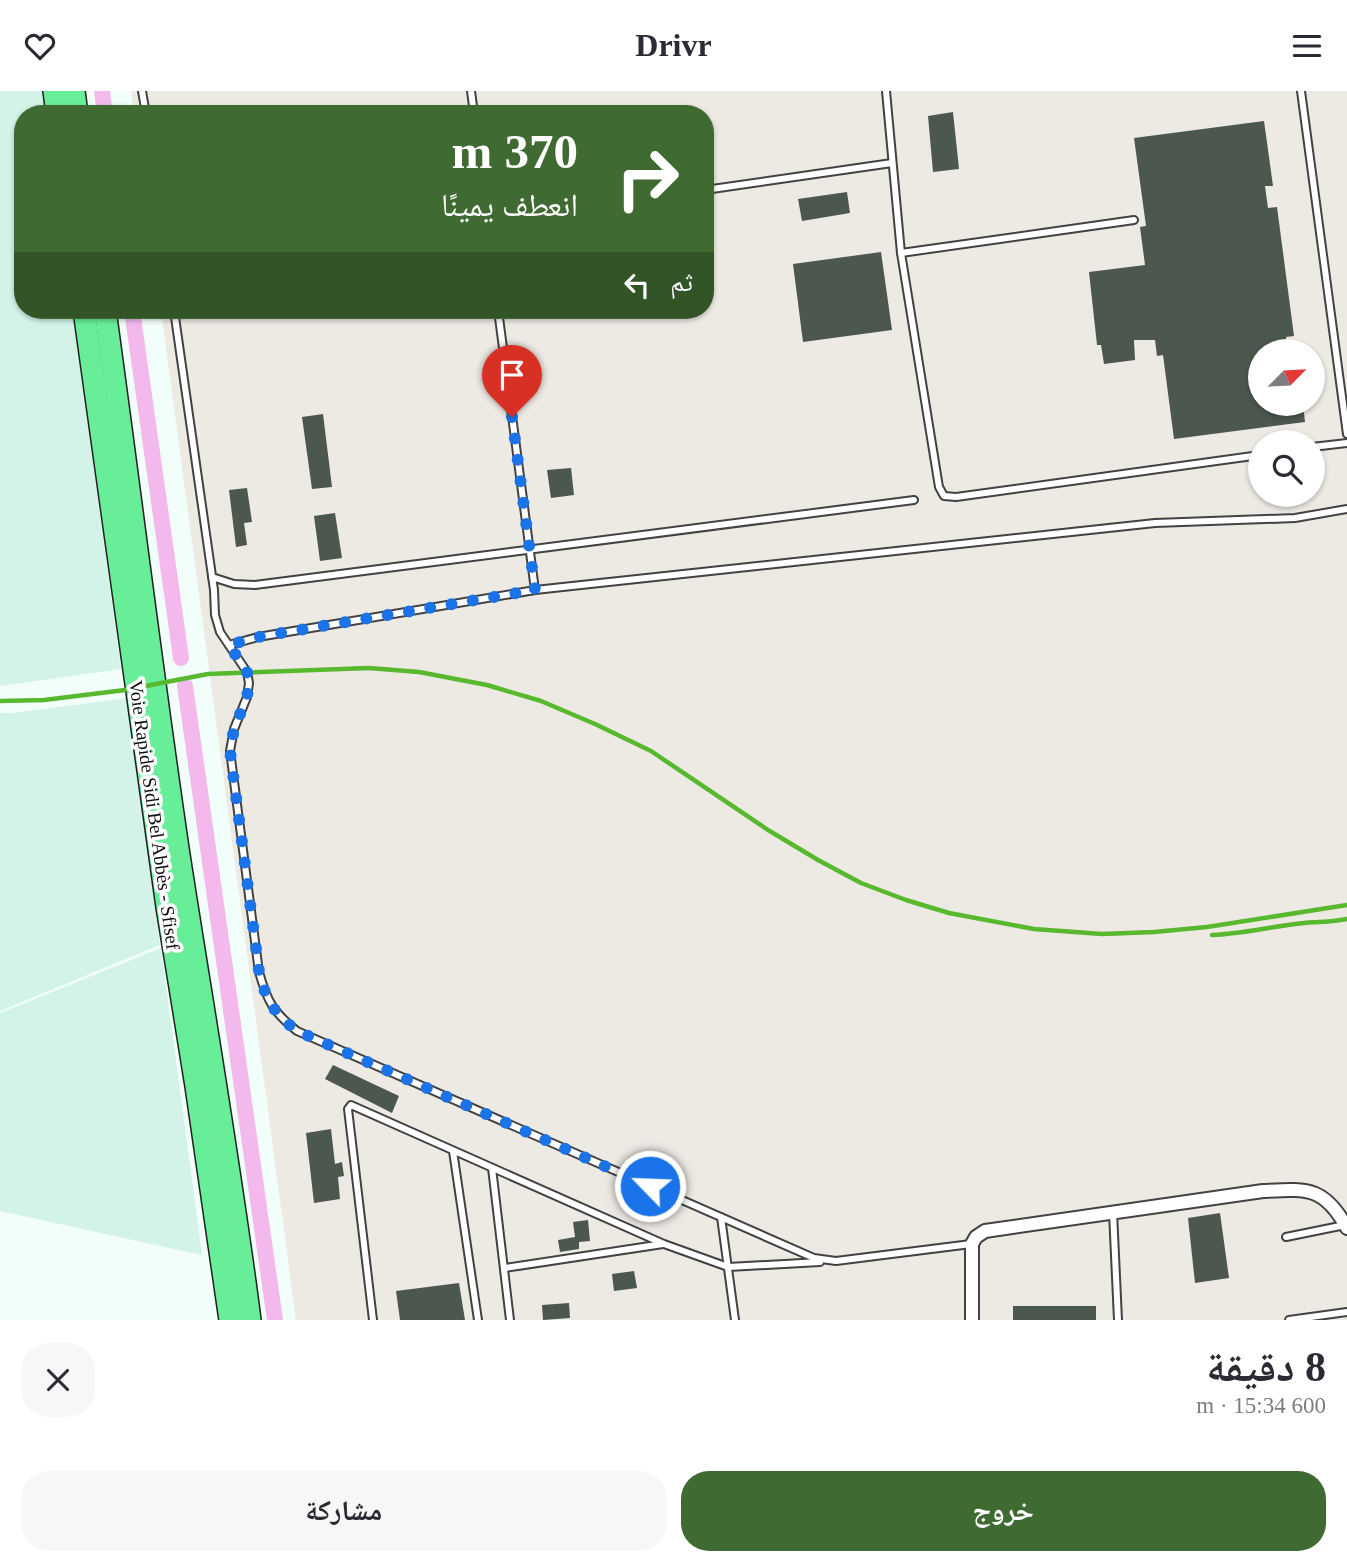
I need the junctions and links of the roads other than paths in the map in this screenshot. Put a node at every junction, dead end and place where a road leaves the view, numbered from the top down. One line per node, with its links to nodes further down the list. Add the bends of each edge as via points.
1 (886, 91): 3 (lane)
2 (1301, 91): 11 (lane)
3 (892, 163): 4 (lane); 6 (lane)
4 (714, 189)
5 (1134, 220): 6 (lane)
6 (901, 253): 14 (lane, via 944,496)
7 (85, 319): 33 (highway, Voie Rapide Sidi Bel Abbès - Sfisef)
8 (105, 319): 34 (highway, Voie Rapide Sidi Bel Abbès - Sfisef)
9 (175, 319): 18 (lane)
10 (499, 319): 17 (lane)
11 (1347, 434)
12 (1347, 443): 13 (lane)
13 (1325, 446)
14 (1248, 457)
15 (914, 500): 17 (lane)
16 (1347, 509): 19 (lane, via 1295,518 1155,523)
17 (529, 550): 18 (lane, via 255,585); 19 (lane)
18 (212, 577): 20 (lane, via 215,615)
19 (535, 590): 20 (lane)
20 (229, 645): 24 (lane, via 249,683 230,751 259,971 273,1009 297,1031)
21 (453, 1151): 22 (lane); 35 (lane, via 356,1106 348,1108); 36 (lane)
22 (492, 1168): 27 (lane); 31 (lane)
23 (1113, 1212): 25 (street, via 1291,1190 1312,1192 1327,1200); 28 (street, via 997,1228 985,1231); 40 (lane)
24 (721, 1217): 29 (lane, via 814,1258); 30 (lane)
25 (1346, 1226): 26 (lane)
26 (1286, 1237)
27 (664, 1244): 30 (lane); 31 (lane)
28 (972, 1244): 29 (lane); 39 (street)
29 (836, 1261): 30 (lane)
30 (728, 1267): 38 (lane)
31 (505, 1268): 37 (lane)
32 (1347, 1312): 41 (lane)
33 (230, 1320)
34 (250, 1320)
35 (373, 1320)
36 (478, 1320)
37 (510, 1320)
38 (735, 1320)
39 (972, 1320)
40 (1118, 1320)
41 (1289, 1320)

